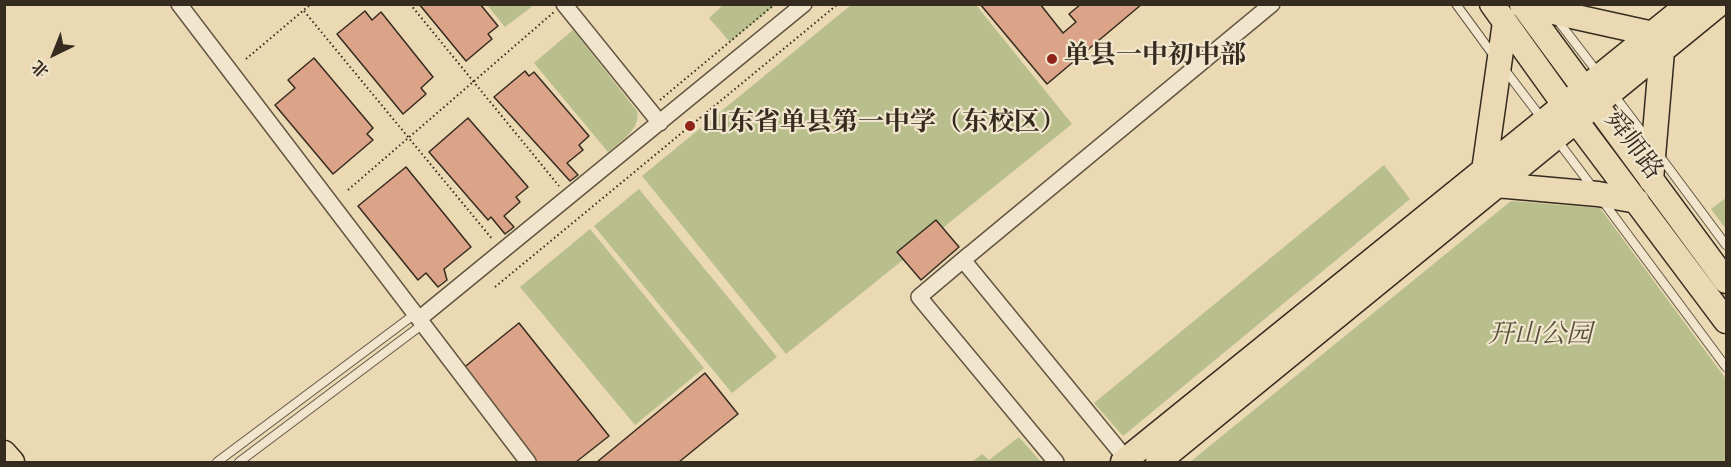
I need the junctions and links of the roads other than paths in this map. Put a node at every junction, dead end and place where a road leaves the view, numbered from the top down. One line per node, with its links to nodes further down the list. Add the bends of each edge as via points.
1 (179, 4): 22 (street)
2 (804, 4): 13 (street)
3 (1272, 4): 20 (street)
4 (1456, 4): 10 (lane)
5 (1689, 4): 9 (main road)
6 (1719, 4): 9 (main road)
7 (560, 7): 13 (street)
8 (1523, 9): 9 (main road); 10 (main road); 11 (main road, 舜师路); 12 (main road, 舜师路); 14 (lane)
9 (1657, 43): 11 (main road); 14 (main road)
10 (1500, 64): 15 (main road); 17 (lane)
11 (1590, 96): 12 (main road); 16 (main road, 舜师路)
12 (1570, 113): 15 (main road); 18 (main road, 舜师路)
13 (660, 123): 22 (street)
14 (1653, 147): 16 (main road); 19 (lane)
15 (1490, 178): 17 (main road); 26 (main road); 32 (main road)
16 (1651, 180): 21 (main road, 舜师路)
17 (1598, 194): 18 (main road); 24 (lane)
18 (1636, 201): 23 (main road, 舜师路)
19 (1726, 245)
20 (970, 254): 26 (street, via 963,260); 31 (street, via 919,297)
21 (1726, 281)
22 (419, 319): 28 (lane); 29 (lane); 30 (street)
23 (1726, 321)
24 (1726, 367)
25 (4, 453): 27 (main road)
26 (1125, 461)
27 (12, 462)
28 (217, 462)
29 (239, 462)
30 (528, 462)
31 (1056, 462)
32 (1158, 462)

